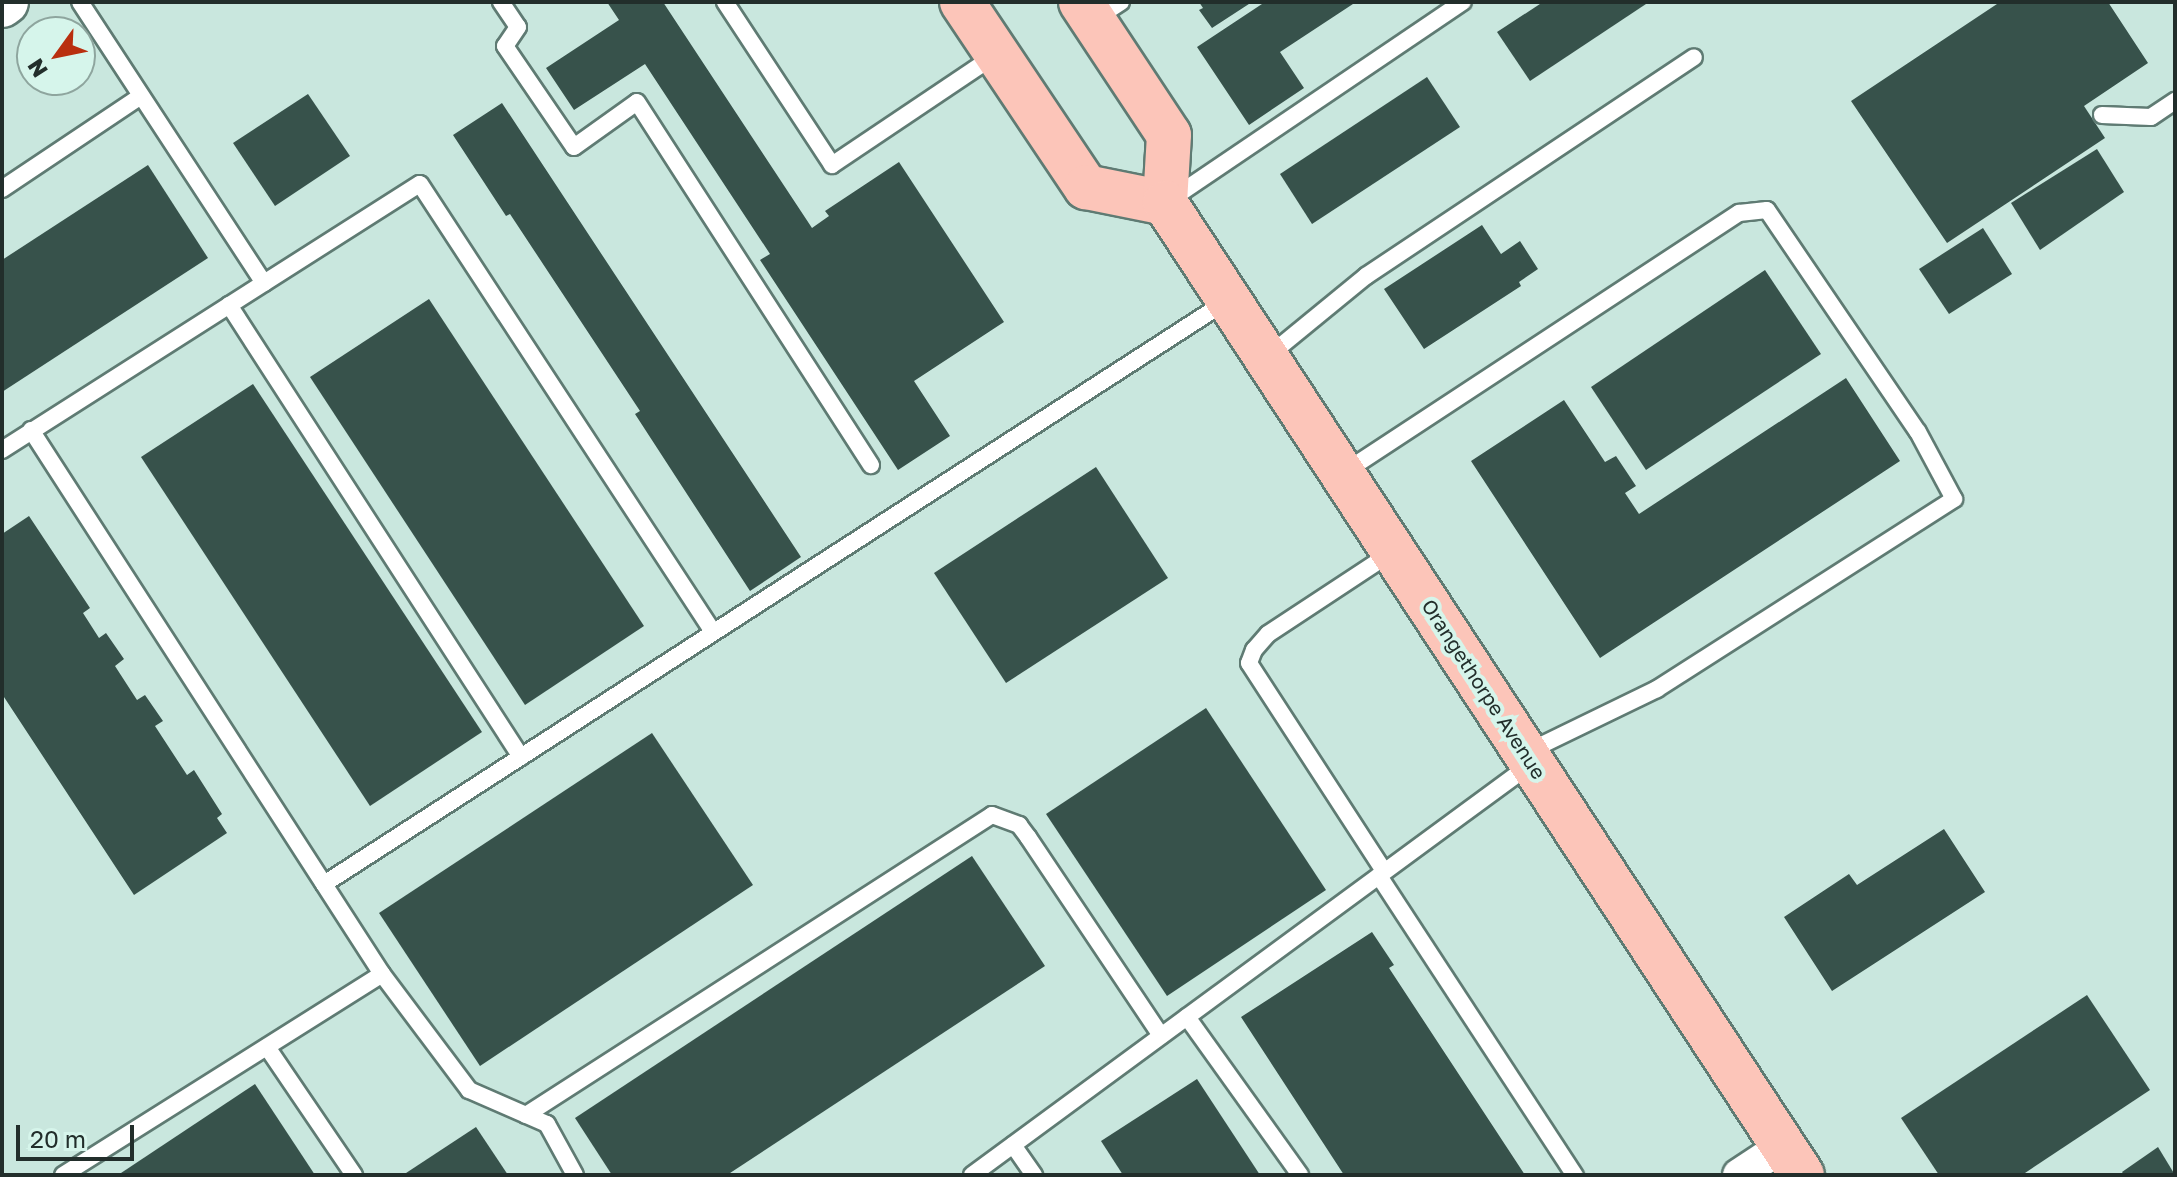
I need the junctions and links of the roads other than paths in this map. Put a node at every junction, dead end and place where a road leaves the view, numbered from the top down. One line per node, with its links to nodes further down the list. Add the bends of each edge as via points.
1 (80, 2): 9 (lane)
2 (501, 2): 20 (lane, via 518,27 505,46 574,147 637,102)
3 (725, 2): 7 (lane, via 832,165)
4 (962, 2): 7 (main road)
5 (1463, 2): 13 (lane)
6 (1099, 8): 13 (main road, via 1169,135)
7 (997, 54): 13 (main road, via 1086,187)
8 (1694, 57): 17 (lane, via 1366,276)
9 (141, 96): 12 (lane); 14 (lane)
10 (2175, 101): 11 (lane, via 2151,117)
11 (2102, 115)
12 (2, 189)
13 (1165, 203): 15 (main road, Orangethorpe Avenue)
14 (264, 283): 16 (lane); 23 (lane, via 420,184)
15 (1229, 301): 17 (main road, Orangethorpe Avenue); 23 (lane)
16 (229, 305): 18 (lane); 24 (lane)
17 (1266, 358): 21 (main road, Orangethorpe Avenue)
18 (31, 430): 19 (lane); 27 (lane)
19 (2, 450)
20 (871, 465)
21 (1342, 474): 22 (main road, Orangethorpe Avenue); 25 (lane, via 1739,213 1767,210 1918,432 1954,499 1657,689)
22 (1393, 551): 25 (main road, Orangethorpe Avenue); 26 (lane, via 1268,634 1249,663)
23 (713, 632): 24 (lane)
24 (521, 757): 27 (lane)
25 (1529, 758): 26 (lane); 34 (main road, Orangethorpe Avenue)
26 (1382, 873): 29 (lane); 41 (lane)
27 (324, 884): 28 (lane)
28 (382, 974): 31 (lane); 32 (lane, via 469,1090)
29 (1187, 1017): 30 (lane); 40 (lane)
30 (1161, 1036): 32 (lane, via 1019,825 992,815); 33 (lane)
31 (267, 1047): 35 (lane); 36 (lane)
32 (526, 1115): 37 (lane, via 547,1124)
33 (1013, 1145): 38 (lane); 39 (lane)
34 (1793, 1161): 42 (street)
35 (63, 1175)
36 (354, 1175)
37 (575, 1175)
38 (972, 1175)
39 (1034, 1175)
40 (1300, 1175)
41 (1575, 1175)
42 (1739, 1175)

